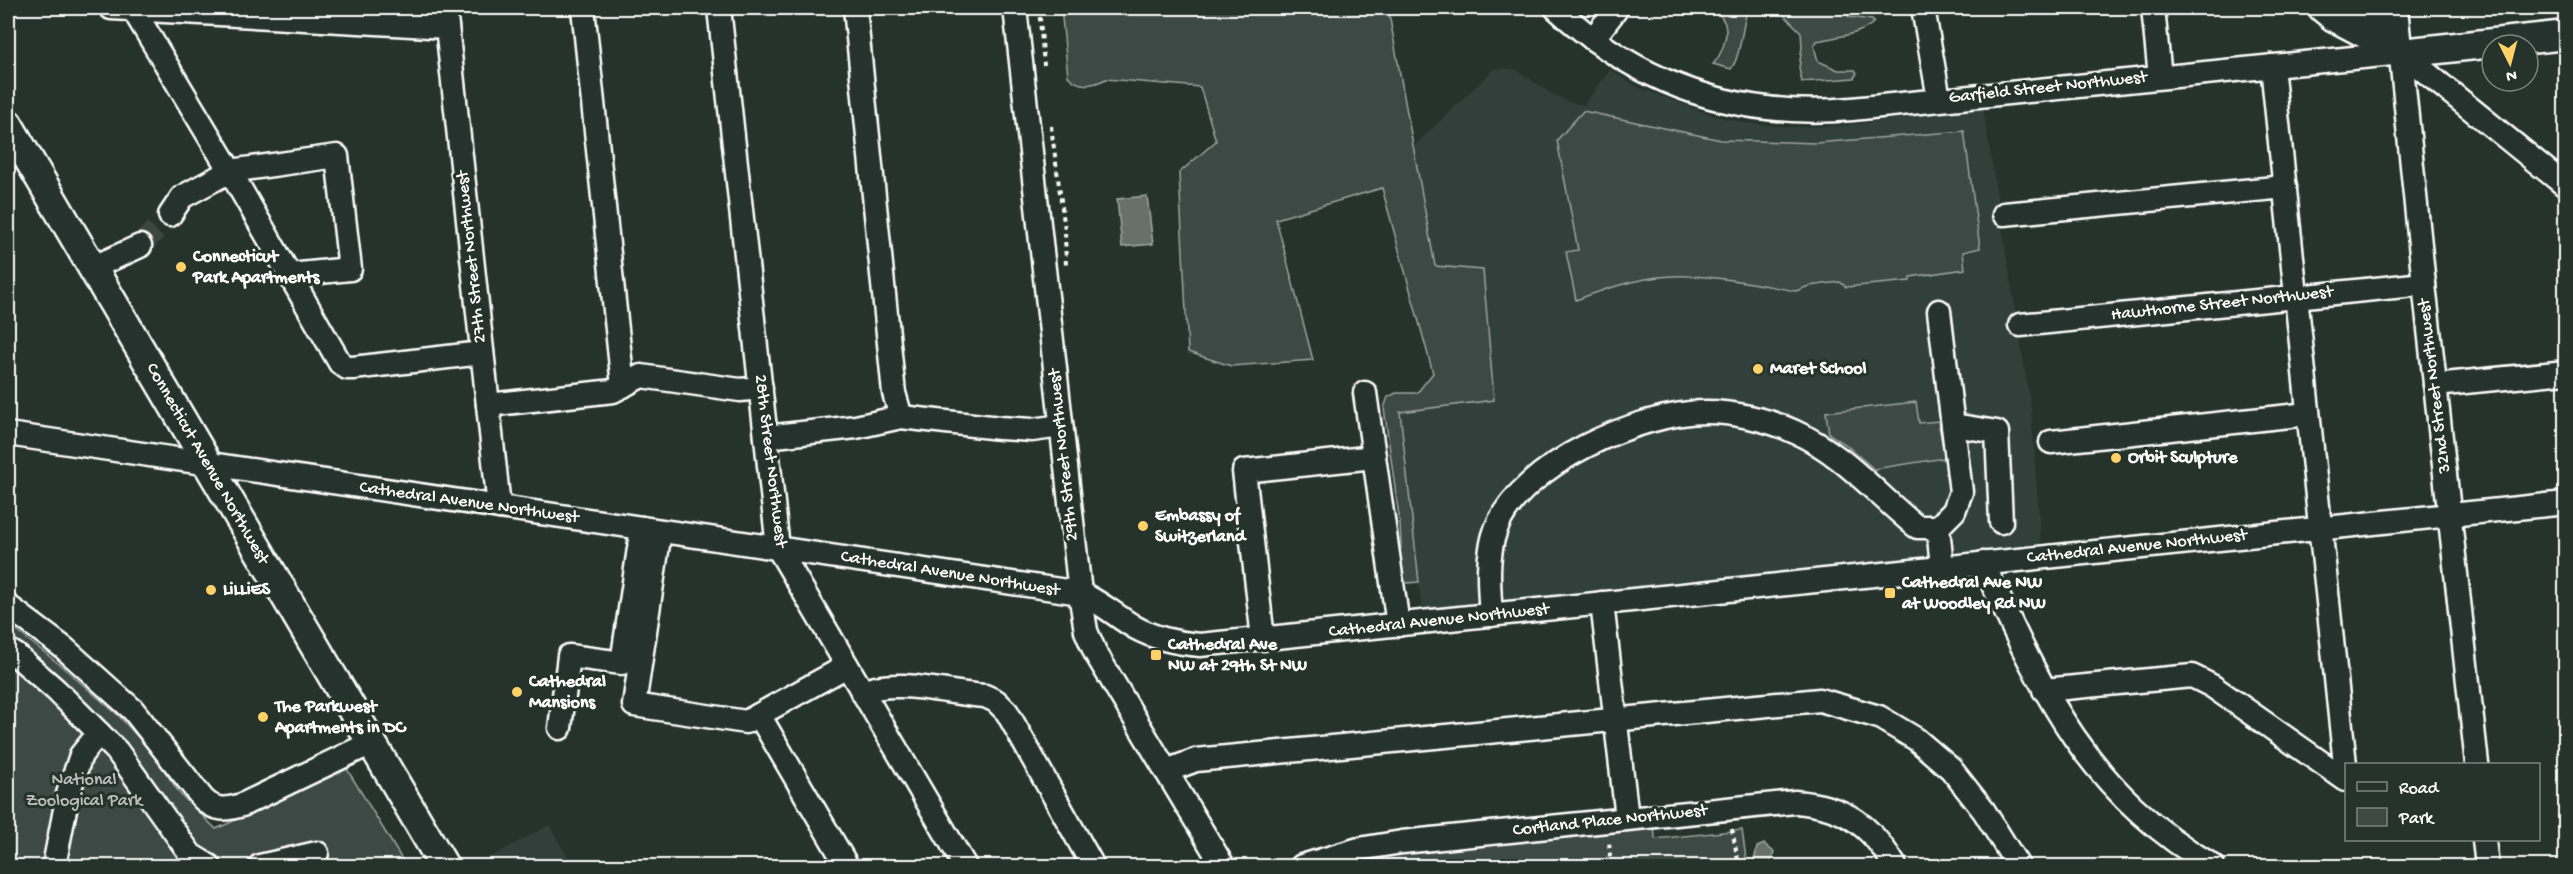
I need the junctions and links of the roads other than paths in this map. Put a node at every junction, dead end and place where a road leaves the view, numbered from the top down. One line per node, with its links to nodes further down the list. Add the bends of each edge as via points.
1 (111, 8): 13 (street)
2 (583, 8): 37 (street)
3 (719, 8): 38 (street, 28th Street Northwest)
4 (855, 8): 42 (street, via 894,393)
5 (1015, 8): 44 (street, 29th Street Northwest)
6 (1556, 8): 16 (street, Garfield Street Northwest)
7 (1617, 8): 16 (street)
8 (1923, 8): 20 (street)
9 (2153, 8): 19 (street)
10 (2323, 8): 17 (main road)
11 (2363, 8): 17 (main road)
12 (2396, 8): 17 (street, 32nd Street Northwest)
13 (133, 9): 14 (street); 22 (street)
14 (446, 17): 34 (street, 27th Street Northwest)
15 (2565, 35): 17 (main road, Garfield Street Northwest)
16 (1593, 39): 20 (street, Garfield Street Northwest, via 1655,77 1708,97 1750,107 1830,111)
17 (2402, 53): 18 (street, Garfield Street Northwest); 23 (street); 30 (street, 32nd Street Northwest)
18 (2272, 66): 19 (street, Garfield Street Northwest); 24 (street)
19 (2160, 77): 20 (street, Garfield Street Northwest)
20 (1939, 99)
21 (8, 124): 28 (main road, Connecticut Avenue Northwest)
22 (230, 171): 26 (street, via 182,197); 29 (street); 29 (street, via 337,156 350,268)
23 (2565, 186)
24 (2285, 187): 25 (street); 31 (street)
25 (2004, 214)
26 (170, 215)
27 (140, 246): 28 (street)
28 (92, 268): 49 (main road, Connecticut Avenue Northwest)
29 (290, 276): 34 (street, via 340,363 347,368)
30 (2424, 284): 31 (street, Hawthorne Street Northwest); 36 (street, 32nd Street Northwest)
31 (2296, 297): 33 (street, Hawthorne Street Northwest); 41 (street)
32 (1939, 311): 43 (street)
33 (2020, 325)
34 (482, 353): 40 (street, 27th Street Northwest)
35 (2565, 372): 36 (street)
36 (2435, 385): 52 (street, 32nd Street Northwest)
37 (623, 386): 38 (street, via 641,376 740,390); 40 (street, via 614,391)
38 (761, 388): 46 (street, 28th Street Northwest)
39 (1365, 393): 48 (street)
40 (488, 405): 51 (street, 27th Street Northwest)
41 (2308, 414): 47 (street); 55 (street)
42 (901, 417): 44 (street, via 1032,430); 46 (street, via 856,427)
43 (1953, 425): 53 (street, via 1997,432); 54 (street, via 1961,492 1954,511)
44 (1061, 426): 60 (street, 29th Street Northwest)
45 (8, 434): 49 (street, Cathedral Avenue Northwest)
46 (766, 437): 57 (street, 28th Street Northwest)
47 (2052, 442)
48 (1374, 457): 64 (street); 65 (street, via 1244,471)
49 (207, 464): 51 (street, Cathedral Avenue Northwest); 74 (main road, Connecticut Avenue Northwest)
50 (2565, 503): 52 (street, Cathedral Avenue Northwest)
51 (499, 507): 56 (street, Cathedral Avenue Northwest)
52 (2450, 514): 55 (street, Cathedral Avenue Northwest); 75 (street, 32nd Street Northwest)
53 (2001, 522)
54 (1938, 527): 59 (street); 63 (street, via 1917,527 1834,454 1795,431 1751,418 1706,412 1659,418 1604,437 1556,462 1515,496 1496,529 1489,563)
55 (2319, 528): 58 (street, Cathedral Avenue Northwest); 76 (street)
56 (651, 529): 57 (street, Cathedral Avenue Northwest); 70 (street, via 634,705 746,722); 72 (street, via 622,663 569,656)
57 (778, 548): 60 (street, Cathedral Avenue Northwest); 67 (street, 28th Street Northwest)
58 (1983, 563): 59 (street, Cathedral Avenue Northwest); 68 (street)
59 (1942, 567): 61 (street, Cathedral Avenue Northwest)
60 (1080, 593): 65 (street, Cathedral Avenue Northwest, via 1137,628 1170,641 1200,645); 77 (street, 29th Street Northwest, via 1086,631 1095,652)
61 (1602, 603): 63 (street, Cathedral Avenue Northwest); 71 (street)
62 (8, 606): 74 (street, via 64,648 133,710 203,799 215,808 242,805)
63 (1491, 615): 64 (street, Cathedral Avenue Northwest)
64 (1398, 625): 65 (street, Cathedral Avenue Northwest)
65 (1263, 639)
66 (8, 650): 73 (street)
67 (848, 666): 69 (street, 28th Street Northwest); 70 (street)
68 (2044, 690): 78 (street, via 2192,676); 93 (street, via 2072,737 2111,785 2157,827)
69 (862, 692): 87 (street, 28th Street Northwest); 88 (street, via 877,685 894,686 985,696 996,701 1007,712)
70 (759, 715): 86 (street)
71 (1615, 720): 77 (street, via 1196,760); 79 (street); 92 (street, via 1820,700 1879,717 1916,739 1951,769 1984,811)
72 (560, 728)
73 (99, 733): 82 (street, via 81,755 68,794); 83 (street, via 117,751 191,855)
74 (371, 742): 85 (main road, Connecticut Avenue Northwest)
75 (2476, 763)
76 (2345, 765)
77 (1166, 771): 89 (street, 29th Street Northwest)
78 (2345, 779)
79 (1627, 819): 90 (street, Cortland Place Northwest, via 1394,843 1347,852); 91 (street, Cortland Place Northwest, via 1813,803 1847,814 1865,826)
80 (2484, 841): 94 (street)
81 (317, 854): 84 (street)
82 (54, 867)
83 (209, 867)
84 (260, 867)
85 (444, 867)
86 (847, 867)
87 (965, 867)
88 (1093, 867)
89 (1223, 867)
90 (1302, 867)
91 (1896, 867)
92 (2018, 867)
93 (2213, 867)
94 (2487, 867)

